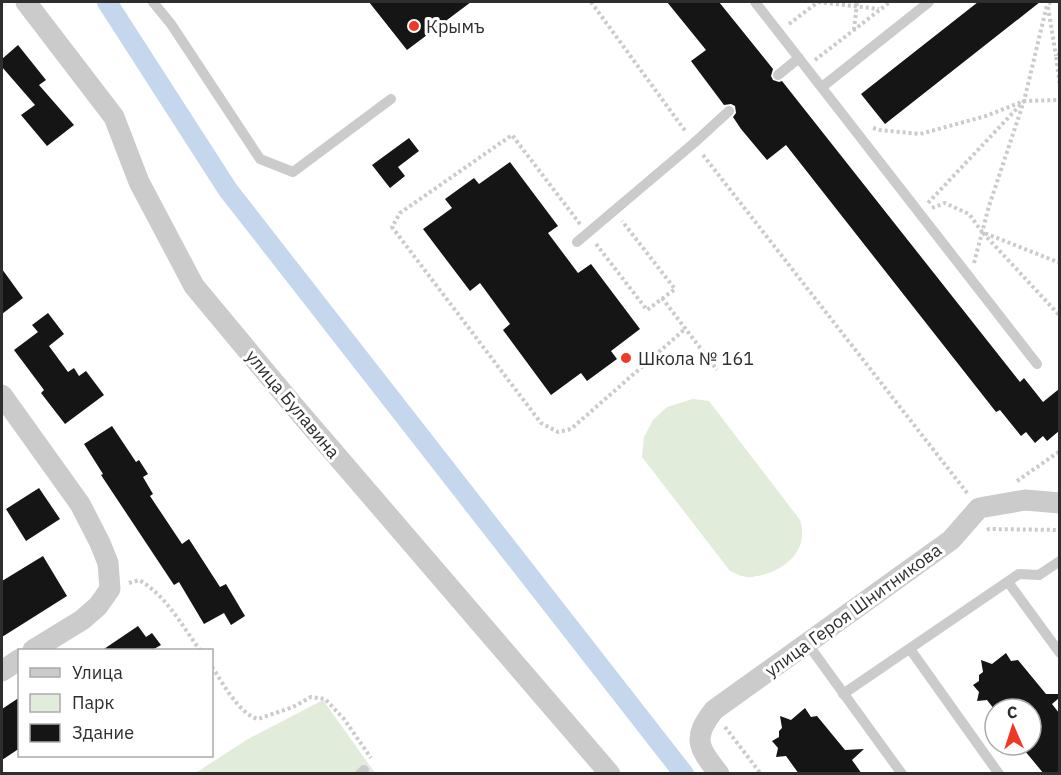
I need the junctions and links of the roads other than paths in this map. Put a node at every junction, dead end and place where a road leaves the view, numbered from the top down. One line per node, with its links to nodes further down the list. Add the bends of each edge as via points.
1 (26, 2): 23 (street, улица Булавина, via 114,117 139,182 194,286)
2 (153, 2): 8 (lane, via 260,159 293,172)
3 (755, 2): 5 (lane)
4 (929, 2): 7 (lane)
5 (799, 58): 6 (lane); 7 (lane)
6 (778, 75)
7 (822, 87): 11 (lane)
8 (391, 99)
9 (729, 111): 10 (lane)
10 (577, 242)
11 (1037, 364)
12 (2, 395): 17 (street, via 80,504 108,563 110,589 98,606)
13 (1059, 503): 16 (street, улица Героя Шнитникова, via 1025,500 979,508 951,540)
14 (1059, 561): 15 (lane, via 1039,575 1019,574)
15 (1008, 582): 18 (lane); 19 (lane)
16 (807, 643): 22 (lane); 24 (street, улица Героя Шнитникова, via 714,710 704,722 700,736 702,752)
17 (36, 649)
18 (910, 649): 22 (lane); 26 (lane)
19 (1059, 653)
20 (18, 660): 21 (street)
21 (2, 670)
22 (843, 694): 25 (lane)
23 (610, 774)
24 (719, 774)
25 (902, 774)
26 (999, 774)

